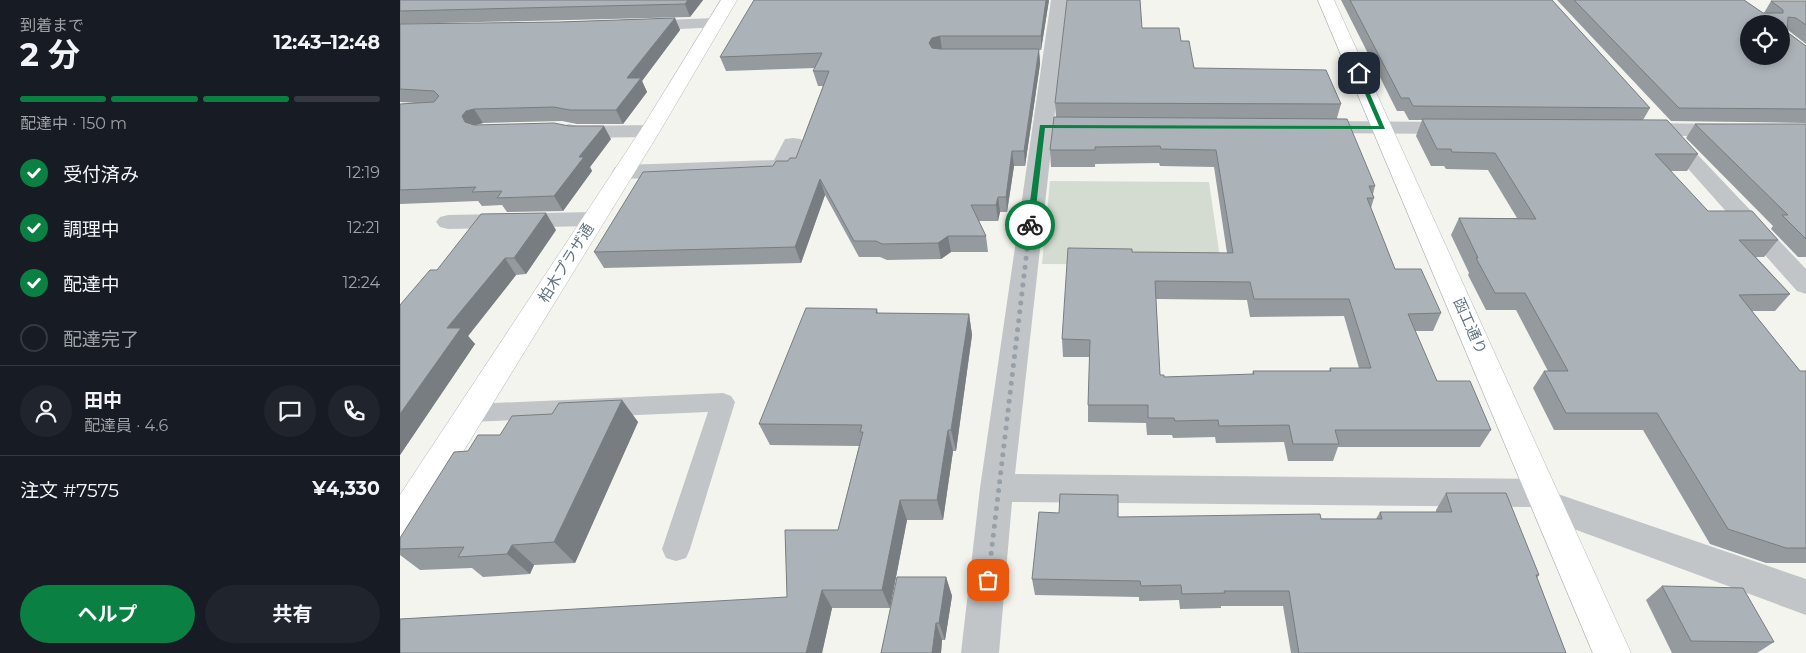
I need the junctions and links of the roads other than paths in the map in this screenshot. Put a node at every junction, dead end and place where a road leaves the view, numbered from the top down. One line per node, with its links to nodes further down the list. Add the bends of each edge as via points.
1 (729, 0): 4 (street, 柏木プラザ通)
2 (1059, 0): 7 (street, via 1043,57)
3 (1326, 0): 10 (street, 函工通り)
4 (715, 23): 5 (street); 16 (street, 柏木プラザ通)
5 (624, 26)
6 (1643, 108): 14 (street)
7 (1042, 126): 8 (street); 23 (street)
8 (1111, 126)
9 (1296, 127): 10 (street)
10 (1383, 128): 11 (street); 24 (street, 函工通り)
11 (1473, 128)
12 (552, 129): 16 (street)
13 (1623, 129): 14 (street)
14 (1663, 130): 15 (street); 21 (street)
15 (1749, 130)
16 (650, 131): 18 (street, 柏木プラザ通)
17 (793, 144): 18 (street, via 782,166)
18 (623, 172): 19 (street, 柏木プラザ通)
19 (593, 218): 20 (street); 22 (street, 柏木プラザ通)
20 (448, 222)
21 (1806, 285)
22 (471, 413): 25 (street, 柏木プラザ通); 26 (lane, via 724,402)
23 (997, 488): 24 (street); 28 (street)
24 (1545, 499): 27 (street); 29 (street, 函工通り)
25 (400, 524)
26 (676, 549)
27 (1806, 597)
28 (980, 653)
29 (1612, 653)

